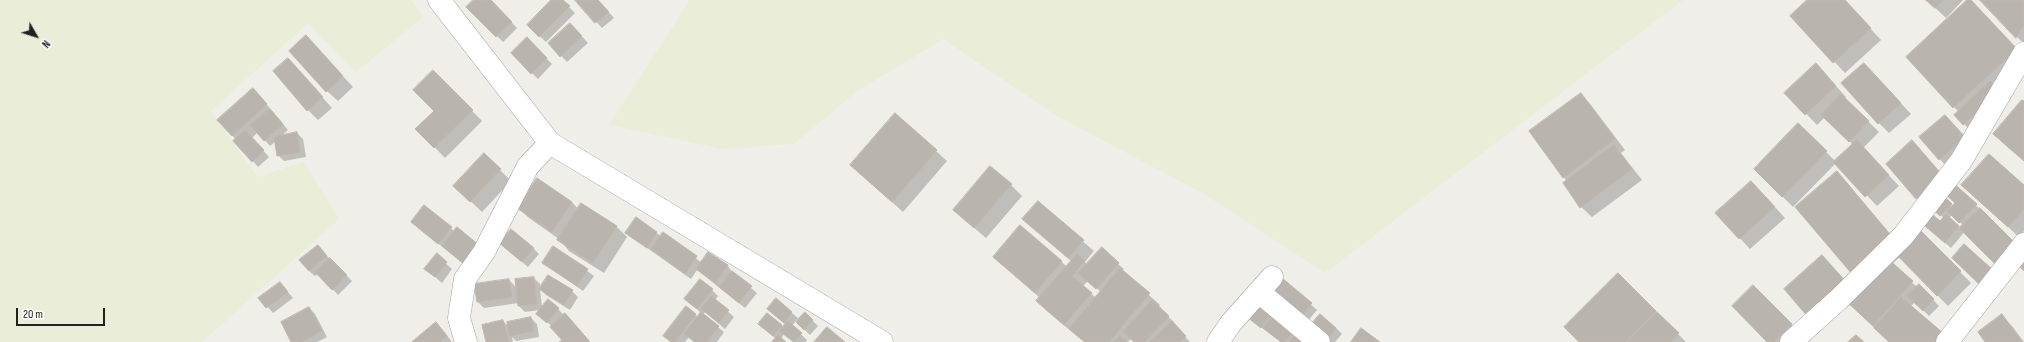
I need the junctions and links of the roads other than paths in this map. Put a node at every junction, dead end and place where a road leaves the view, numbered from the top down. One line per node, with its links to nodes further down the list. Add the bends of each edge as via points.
1 (439, 0): 3 (street)
2 (2024, 54): 9 (street, via 1961,161 1903,236)
3 (550, 143): 5 (street, via 528,166 484,252 465,279 459,318); 6 (street)
4 (2024, 244): 10 (street)
5 (466, 342)
6 (882, 342)
7 (1218, 342): 8 (street, via 1231,323 1266,285)
8 (1319, 342)
9 (1791, 342)
10 (1947, 342)

